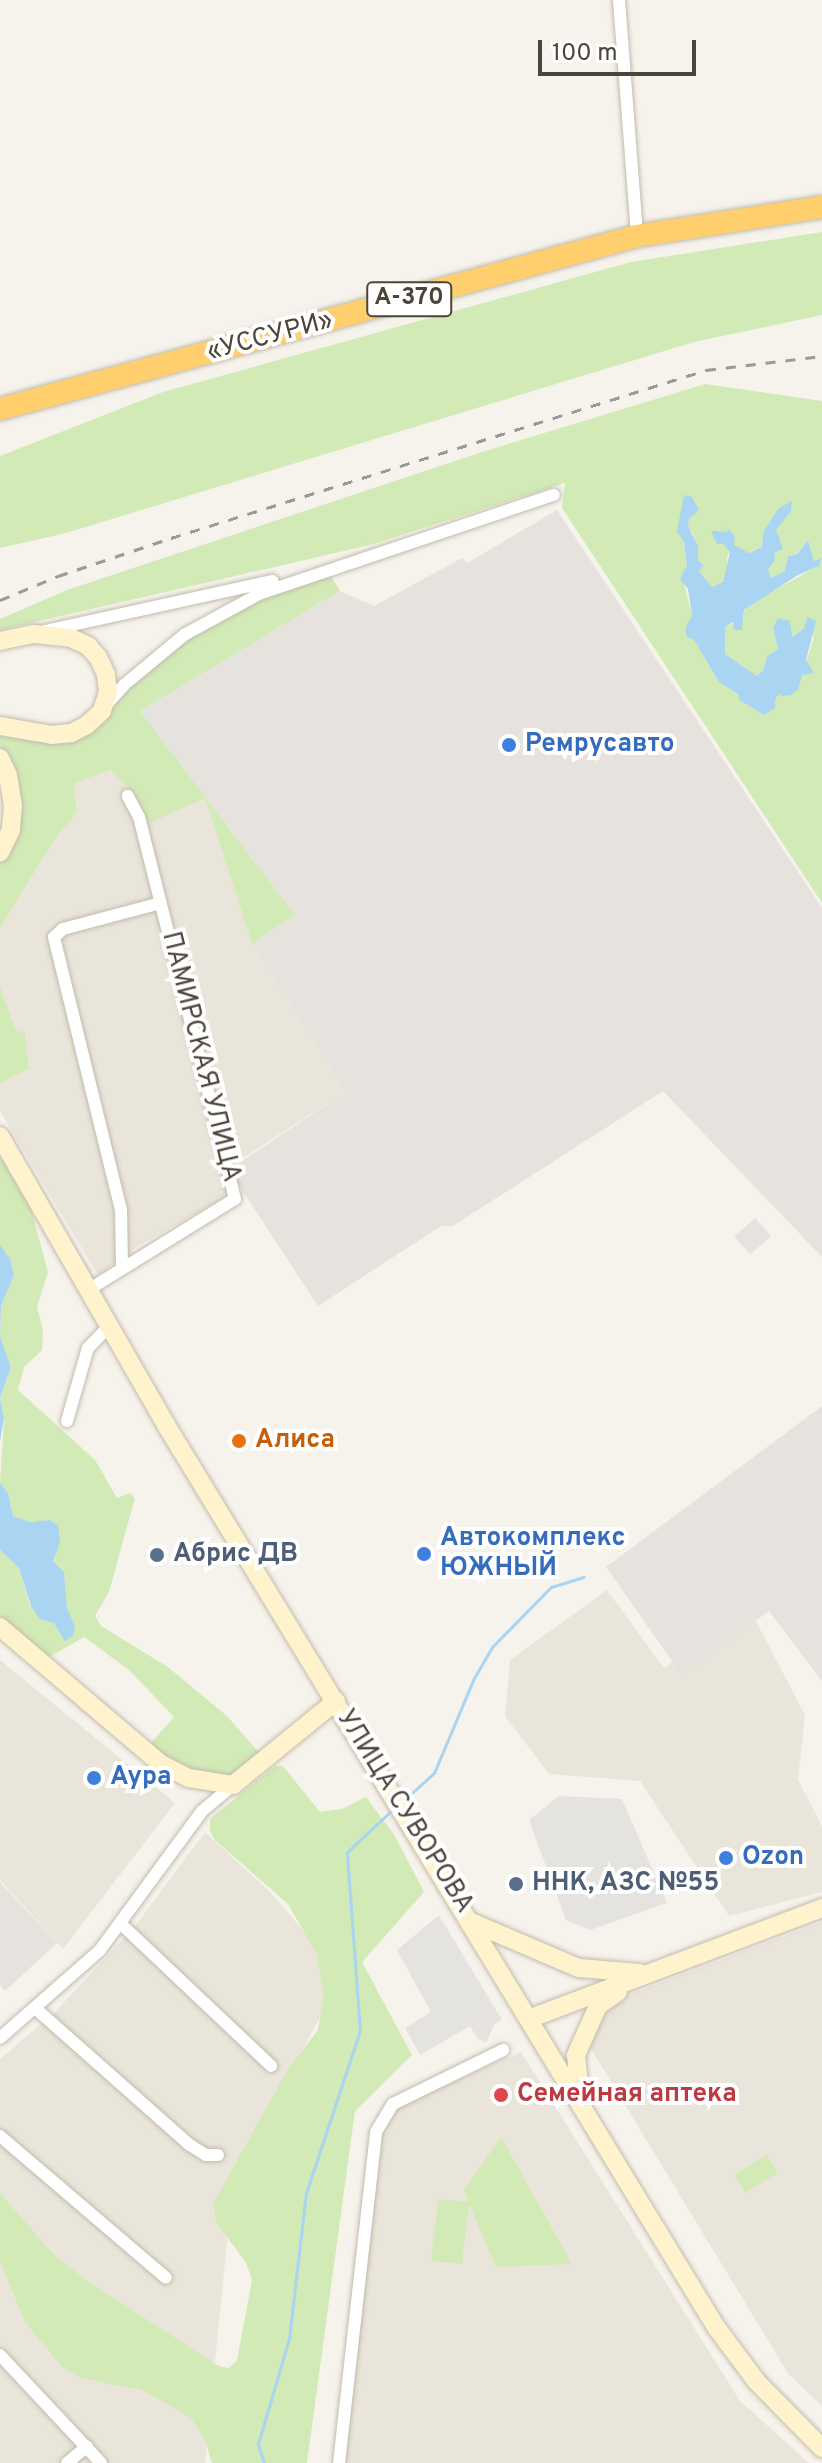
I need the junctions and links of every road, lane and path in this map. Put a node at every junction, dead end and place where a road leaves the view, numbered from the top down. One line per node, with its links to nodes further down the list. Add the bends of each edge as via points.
1 (619, 0): 3 (street)
2 (822, 207): 3 (highway, «УССУРИ» / А-370)
3 (637, 236): 4 (highway, «УССУРИ» / А-370)
4 (0, 409)
5 (554, 495): 6 (street)
6 (331, 567): 7 (street); 9 (street, via 259,594 184,635 124,685)
7 (34, 634): 8 (main road); 9 (main road, via 71,638 98,657 108,692)
8 (0, 641)
9 (102, 711): 10 (main road, via 71,733)
10 (0, 726)
11 (0, 758): 13 (main road, via 13,805 11,830)
12 (128, 796): 14 (street, ПАМИРСКАЯ УЛИЦА, via 139,817)
13 (0, 853)
14 (161, 903): 17 (street, ПАМИРСКАЯ УЛИЦА, via 235,1199); 17 (street, via 63,929 54,937 121,1210)
15 (0, 1137): 16 (main road, УЛИЦА СУВОРОВА)
16 (6, 1153): 18 (main road, УЛИЦА СУВОРОВА)
17 (122, 1267): 18 (street, ПАМИРСКАЯ УЛИЦА)
18 (88, 1290): 19 (main road, УЛИЦА СУВОРОВА)
19 (109, 1326): 20 (street, via 88,1348); 22 (main road, УЛИЦА СУВОРОВА)
20 (67, 1421)
21 (0, 1627): 23 (main road, via 161,1764 189,1778)
22 (336, 1701): 23 (main road); 25 (main road, УЛИЦА СУВОРОВА)
23 (233, 1785): 26 (street, via 202,1811)
24 (822, 1908): 27 (main road)
25 (471, 1921): 27 (main road, via 579,1968); 29 (main road, УЛИЦА СУВОРОВА)
26 (120, 1923): 28 (street, via 82,1969); 32 (street)
27 (647, 1973): 29 (main road); 33 (main road, via 598,2006 576,2055)
28 (35, 2008): 30 (street); 35 (street, via 190,2145 206,2155)
29 (531, 2018): 33 (main road, УЛИЦА СУВОРОВА)
30 (0, 2038)
31 (503, 2050): 42 (street, via 393,2104 376,2132)
32 (271, 2066)
33 (581, 2102): 39 (main road, УЛИЦА СУВОРОВА, via 716,2327 757,2382)
34 (0, 2136): 36 (street)
35 (218, 2155)
36 (166, 2278)
37 (0, 2355): 38 (street)
38 (87, 2446): 40 (street); 41 (street)
39 (822, 2448)
40 (67, 2463)
41 (101, 2463)
42 (339, 2463)

